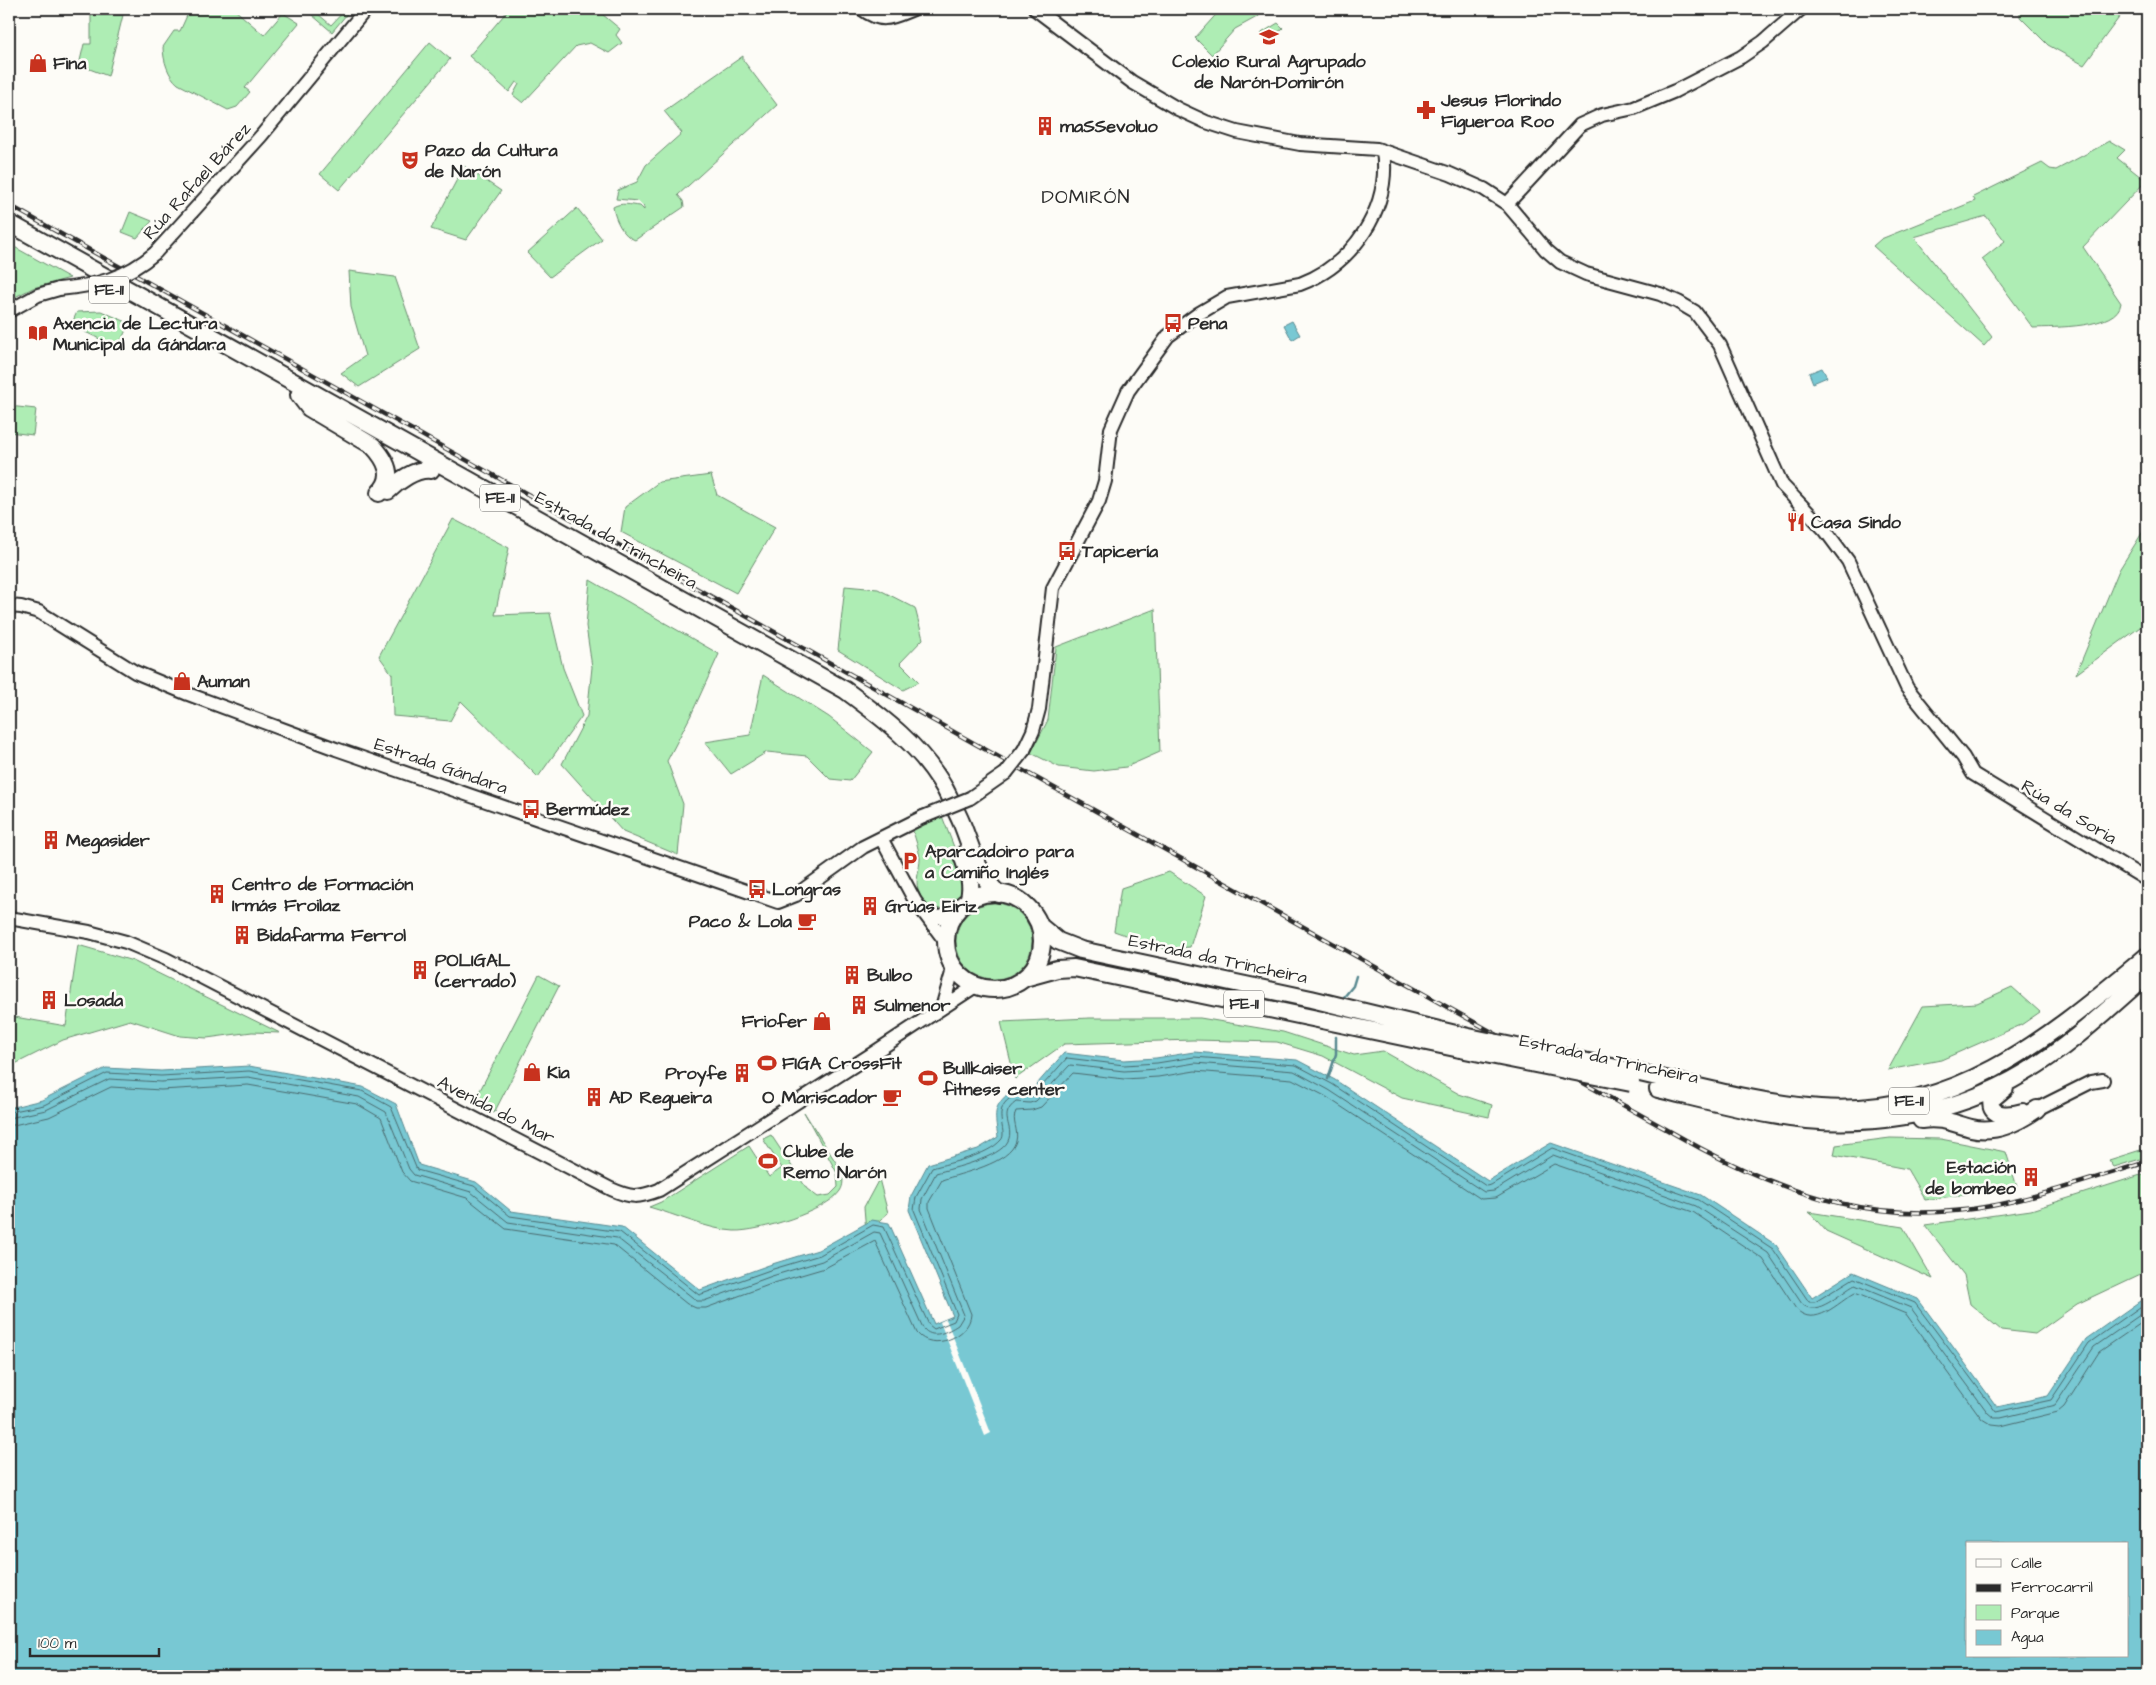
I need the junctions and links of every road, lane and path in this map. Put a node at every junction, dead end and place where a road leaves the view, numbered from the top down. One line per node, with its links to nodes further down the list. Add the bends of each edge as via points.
1 (366, 9): 10 (street, Rúa Rafael Bárez, bridge, via 261,136 155,253 132,270 107,282 38,294)
2 (862, 9): 3 (street, via 874,17 885,19)
3 (913, 9)
4 (1035, 9): 6 (street, via 1132,82 1178,110 1206,122 1267,139)
5 (1801, 9): 7 (street, via 1741,57 1675,91 1580,125)
6 (1383, 151): 7 (street, via 1450,174 1484,189); 14 (street, Estrada Gándara, bridge, via 1382,185 1376,210 1364,233 1336,264 1300,284 1227,297 1168,336 1128,392 1111,429 1105,481 1099,501 1053,588 1039,710 1024,750 1006,773 970,798)
7 (1507, 204): 18 (street, Rúa da Soria, via 1560,262 1586,274 1660,294 1694,312 1720,346 1782,485 1825,530 1848,561 1907,688 1964,757 1973,774)
8 (9, 223): 19 (highway, Estrada da Trincheira / FE-11, via 845,690 908,740 926,762 944,787 959,817 980,872)
9 (9, 235): 11 (highway, Estrada da Trincheira / FE-11)
10 (9, 311)
11 (299, 395): 12 (highway, Estrada da Trincheira / FE-11); 12 (highway, via 308,408 378,451 389,469 383,492 414,474)
12 (431, 470): 20 (highway, Estrada da Trincheira / FE-11, via 817,686 873,721 900,745 920,769 952,826 971,892)
13 (9, 606): 16 (street, Estrada Gándara, via 39,612 135,672 188,694 336,749 778,902 796,895)
14 (898, 829): 15 (street, Estrada Gándara); 17 (street, via 890,844)
15 (881, 838): 16 (street, Estrada Gándara); 17 (street)
16 (863, 847): 17 (street)
17 (890, 855): 21 (street)
18 (2147, 880)
19 (999, 894): 20 (highway, Estrada da Trincheira / FE-11, via 976,896); 23 (highway, Estrada da Trincheira / FE-11, via 1025,904)
20 (962, 906): 21 (street, via 941,917); 24 (highway, Estrada da Trincheira / FE-11, via 949,920)
21 (926, 915): 24 (street)
22 (9, 918): 29 (street, Avenida do Mar, via 89,932 126,942 166,959 626,1196 641,1197 659,1190)
23 (1041, 927): 27 (highway, via 1042,954); 30 (highway, Estrada da Trincheira / FE-11, via 1058,941 1081,950 1311,999)
24 (947, 949): 28 (highway, Estrada da Trincheira / FE-11, via 954,968); 29 (street, via 952,973)
25 (2147, 956): 32 (highway, Estrada da Trincheira / FE-11, via 2038,1042 1988,1073 1934,1095 1906,1102 1821,1108)
26 (2147, 975): 31 (highway, Estrada da Trincheira / FE-11, via 2065,1046)
27 (1028, 977): 28 (highway, Estrada da Trincheira / FE-11, via 1004,989); 30 (highway, Estrada da Trincheira / FE-11, via 1074,968)
28 (977, 985): 29 (street, Avenida do Mar)
29 (942, 1008)
30 (1462, 1042): 32 (highway, Estrada da Trincheira / FE-11, bridge)
31 (2025, 1073): 34 (highway, FE-11, via 1994,1096 1991,1106 1997,1113 2009,1116); 35 (highway, Estrada da Trincheira / FE-11, via 1982,1095 1936,1110 1889,1119 1842,1121)
32 (1631, 1077): 35 (highway, Estrada da Trincheira / FE-11)
33 (2103, 1080): 34 (street, via 2091,1082)
34 (2038, 1109): 35 (highway, FE-11, via 2022,1119 1991,1129 1972,1128 1937,1118 1857,1127 1822,1127)
35 (1773, 1115)

